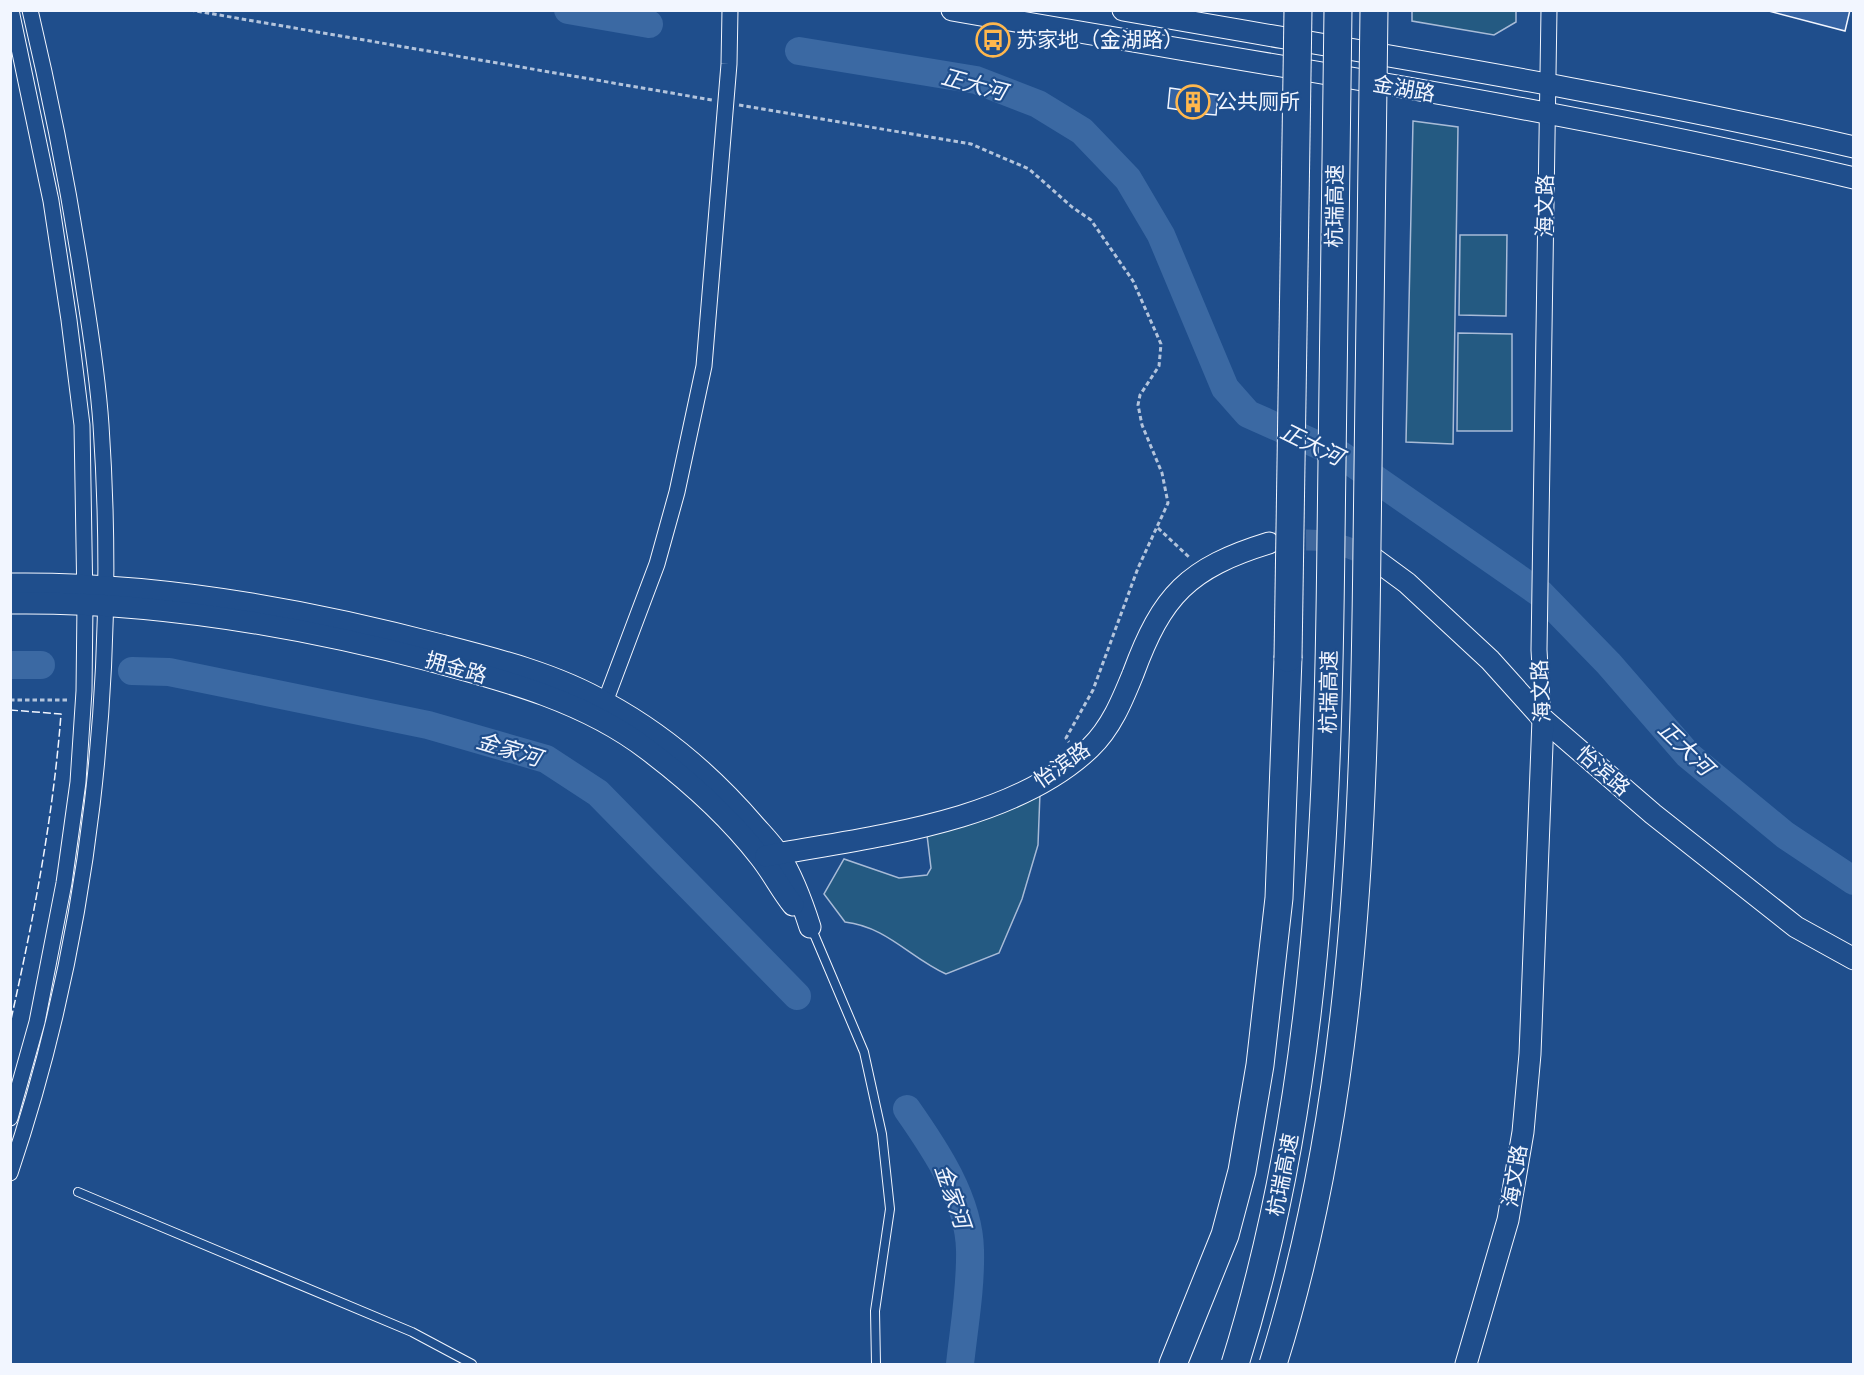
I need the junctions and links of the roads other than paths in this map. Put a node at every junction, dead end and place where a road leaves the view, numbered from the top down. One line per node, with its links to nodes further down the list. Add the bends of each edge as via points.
1 (10, 10): 17 (street, via 51,201 69,320 82,425)
2 (30, 10): 18 (street, via 70,198 88,317 101,423)
3 (730, 10): 20 (street, via 704,366 657,564)
4 (952, 10): 11 (street, 金湖路)
5 (1123, 10): 10 (street, 金湖路)
6 (1298, 10): 30 (highway, bridge, via 1288,657 1279,898 1268,1003 1242,1171 1225,1235)
7 (1338, 10): 31 (highway, 杭瑞高速, bridge, via 1329,704 1320,902 1308,1020 1285,1169 1262,1274)
8 (1374, 10): 32 (highway, 杭瑞高速, bridge, via 1365,705 1356,904 1344,1024 1326,1142 1306,1244)
9 (1549, 10): 10 (street, 海文路)
10 (1547, 85): 11 (street, 海文路); 12 (street, 金湖路)
11 (1547, 114): 13 (street, 金湖路, via 1749,153); 21 (street, 海文路, via 1539,650)
12 (1854, 147)
13 (1854, 178)
14 (1269, 543): 22 (street, 怡滨路, via 1234,553 1181,587 1161,610 1108,728 1058,774 970,813 910,831)
15 (1373, 558): 21 (street, 怡滨路, via 1407,583 1490,660)
16 (10, 584): 17 (street)
17 (85, 595): 18 (street); 19 (street); 25 (street, via 78,782 64,884 37,1022)
18 (106, 596): 20 (street, via 265,606 376,628 474,653 550,678); 26 (street, via 95,784 80,886 53,1025)
19 (10, 603)
20 (602, 710): 22 (street, via 658,735 699,768 734,801)
21 (1543, 719): 24 (street, 怡滨路, via 1653,814 1796,927); 33 (street, 海文路, via 1530,1054 1523,1132 1508,1220)
22 (769, 855): 23 (street, via 799,893)
23 (810, 927): 29 (lane, via 864,1052 882,1134 890,1209 876,1311)
24 (1854, 959)
25 (10, 1118)
26 (10, 1173)
27 (78, 1192): 28 (lane, via 412,1332)
28 (472, 1365)
29 (876, 1365)
30 (1173, 1365)
31 (1235, 1365)
32 (1273, 1365)
33 (1466, 1365)

